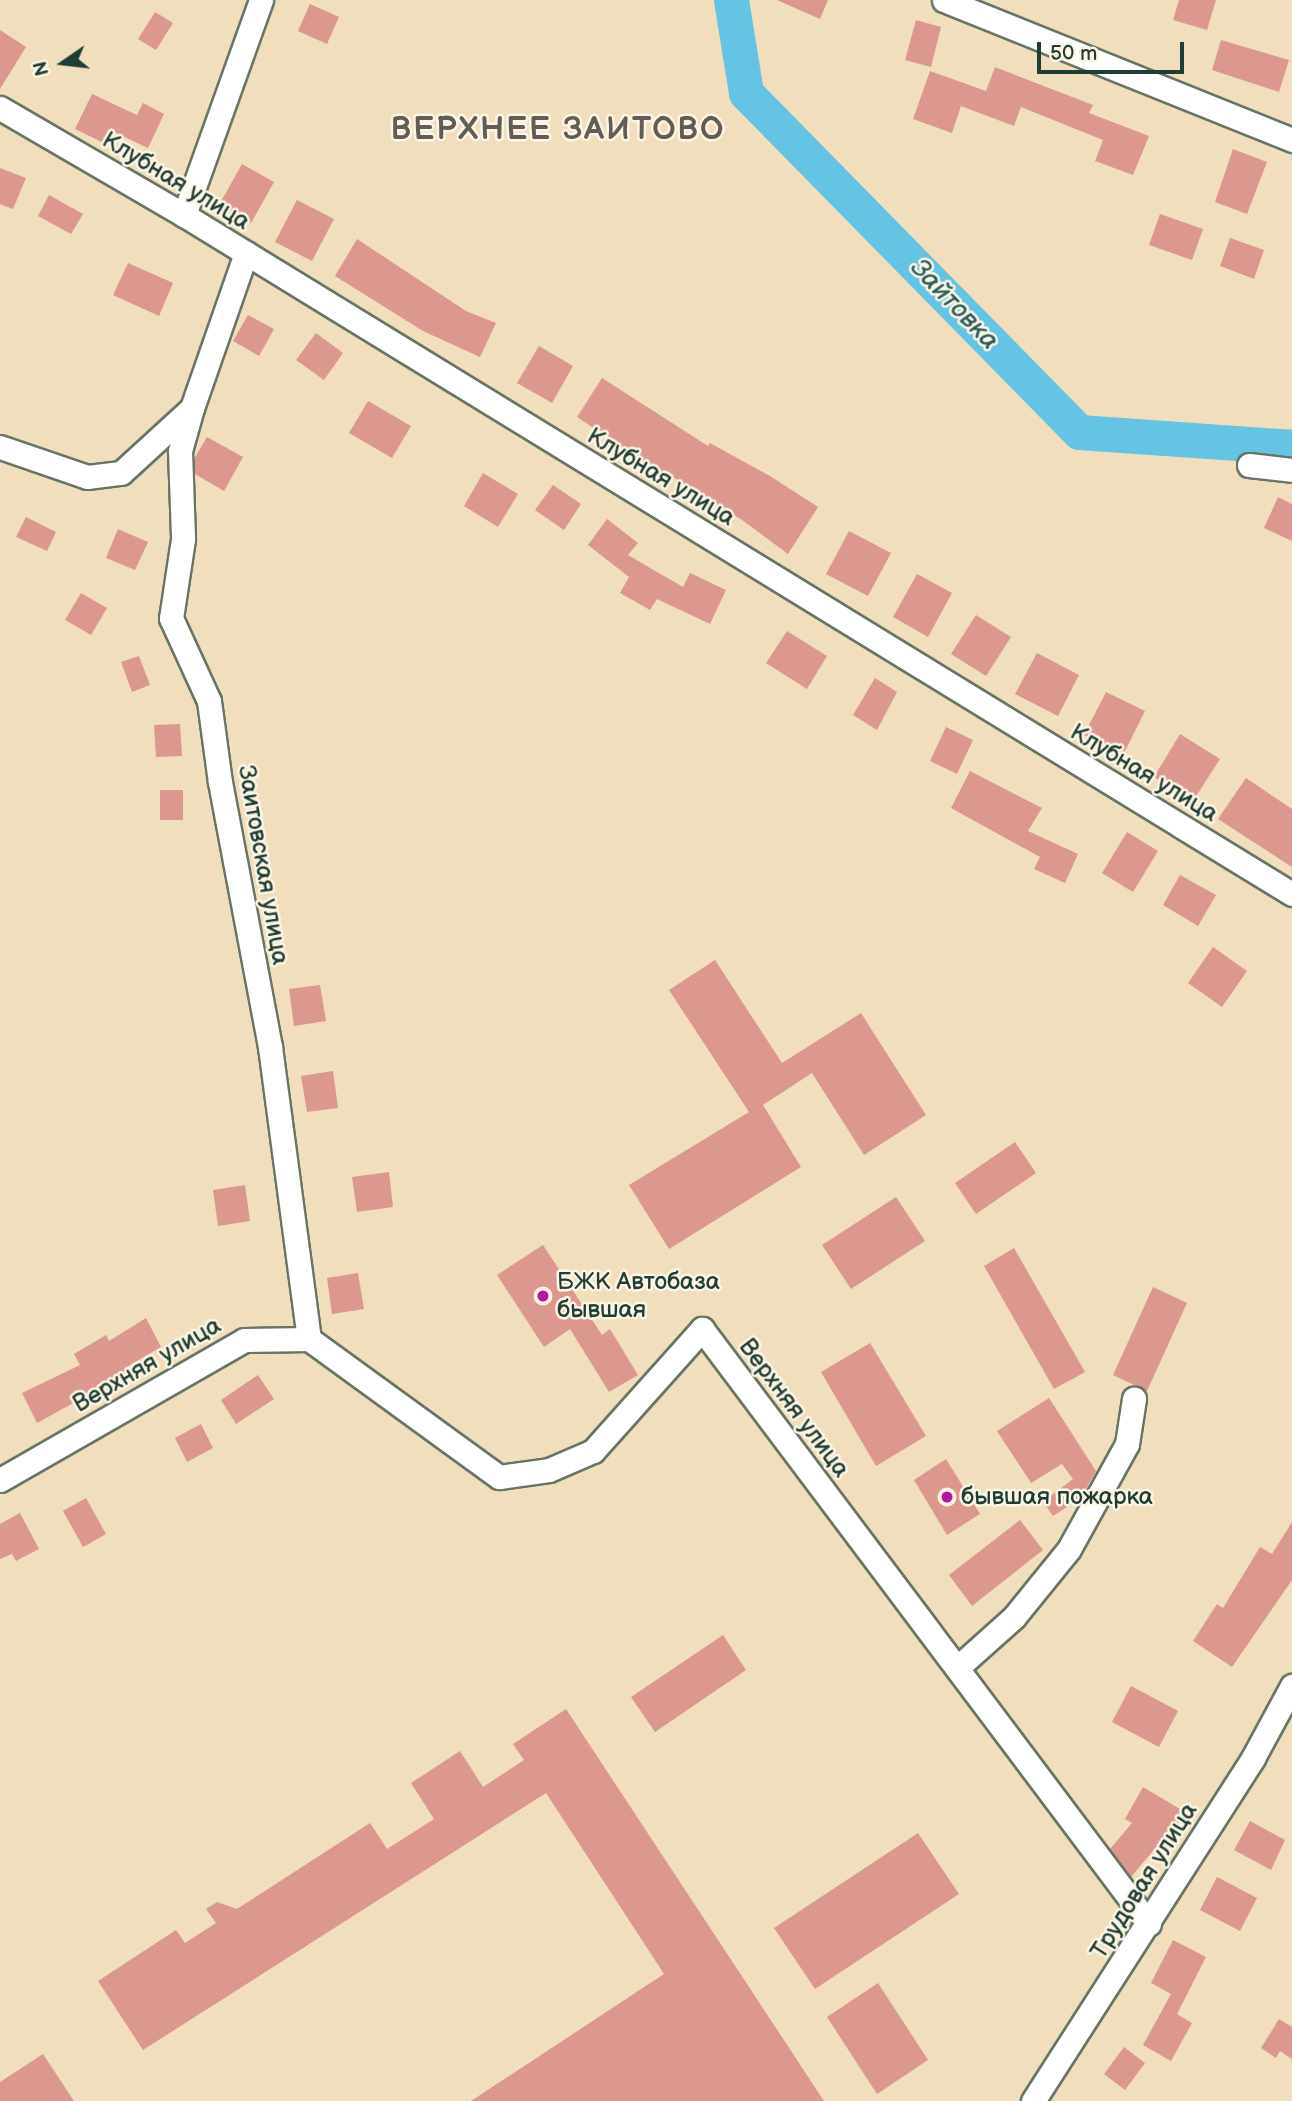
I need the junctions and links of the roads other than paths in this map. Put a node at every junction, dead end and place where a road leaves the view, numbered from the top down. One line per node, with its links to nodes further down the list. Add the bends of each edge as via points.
1 (261, 0): 5 (street)
2 (944, 0): 4 (street)
3 (0, 107): 5 (street, Клубная улица)
4 (1292, 140)
5 (184, 215): 6 (street, Клубная улица)
6 (246, 253): 7 (street, Заитовская улица); 11 (street, Клубная улица)
7 (192, 408): 8 (street, Заитовская улица, via 121,473 87,477); 12 (street, Заитовская улица, via 180,450 183,539 171,618 209,701 270,1047)
8 (0, 447)
9 (1249, 465): 10 (street)
10 (1292, 470)
11 (1292, 894)
12 (309, 1339): 14 (street, Верхняя улица, via 244,1340); 15 (street, Верхняя улица, via 499,1477 549,1469 593,1451 702,1329)
13 (1134, 1399): 15 (street, via 1127,1444 1069,1549 1014,1617)
14 (0, 1480)
15 (957, 1668): 17 (street, Верхняя улица)
16 (1292, 1686): 17 (street, Трудовая улица, via 1253,1759)
17 (1149, 1924): 18 (street, Трудовая улица)
18 (1033, 2101)

